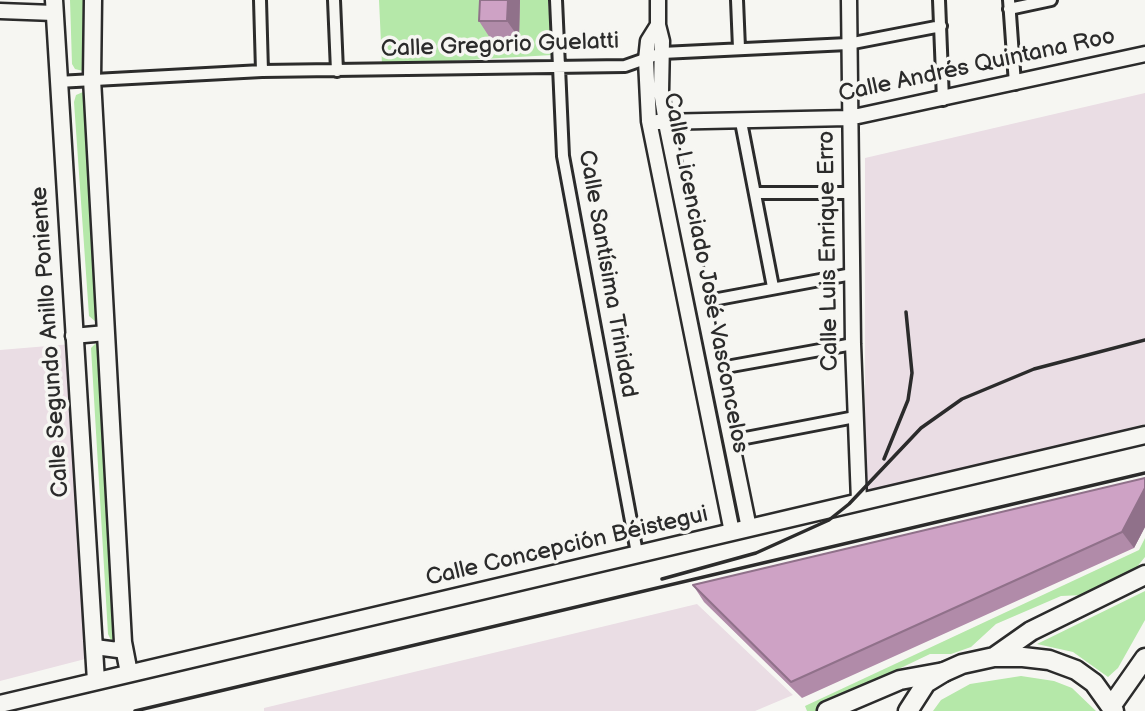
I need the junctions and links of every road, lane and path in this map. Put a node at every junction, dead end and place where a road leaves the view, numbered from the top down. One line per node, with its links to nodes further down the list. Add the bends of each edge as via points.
1 (93, 0): 23 (main road)
2 (260, 0): 21 (street)
3 (334, 0): 22 (street)
4 (556, 0): 20 (street, Calle Santísima Trinidad)
5 (658, 0): 13 (street, Calle Licenciado José Vasconcelos)
6 (737, 0): 16 (street)
7 (849, 0): 15 (street, Calle Luis Enrique Erro)
8 (939, 0): 14 (street)
9 (1051, 0): 10 (street)
10 (1009, 4): 25 (street)
11 (54, 7): 12 (street); 24 (main road, Calle Segundo Anillo Poniente)
12 (0, 11)
13 (658, 25): 17 (street, Calle Licenciado José Vasconcelos); 19 (street, Calle Licenciado José Vasconcelos, via 648,41)
14 (941, 26): 15 (street, Calle Gregorio Guelatti); 26 (street)
15 (848, 44): 16 (street, Calle Gregorio Guelatti); 27 (street, Calle Luis Enrique Erro)
16 (739, 48): 17 (street, Calle Gregorio Guelatti)
17 (662, 53): 19 (street, Calle Gregorio Guelatti); 30 (street, Calle Licenciado José Vasconcelos)
18 (1145, 54): 25 (street, Calle Andrés Quintana Roo)
19 (646, 60): 20 (street, Calle Gregorio Guelatti, via 625,66); 28 (street, Calle Licenciado José Vasconcelos)
20 (561, 69): 22 (street, Calle Gregorio Guelatti); 46 (street, Calle Santísima Trinidad, via 563,156)
21 (262, 71): 22 (street, Calle Gregorio Guelatti); 23 (street, Calle Gregorio Guelatti)
22 (337, 71)
23 (92, 79): 24 (street, Calle Gregorio Guelatti); 36 (main road)
24 (57, 82): 37 (main road, Calle Segundo Anillo Poniente)
25 (1015, 83): 26 (street, Calle Andrés Quintana Roo)
26 (943, 100): 27 (street, Calle Andrés Quintana Roo)
27 (849, 118): 29 (street, Calle Andrés Quintana Roo); 32 (street, Calle Luis Enrique Erro)
28 (649, 121): 30 (street, Calle Andrés Quintana Roo); 45 (street, Calle Licenciado José Vasconcelos)
29 (741, 122): 30 (street, Calle Andrés Quintana Roo); 31 (street)
30 (666, 123): 35 (street, Calle Licenciado José Vasconcelos)
31 (755, 192): 32 (street); 34 (street)
32 (850, 193): 33 (street, Calle Luis Enrique Erro)
33 (852, 274): 34 (street); 38 (street, Calle Luis Enrique Erro)
34 (773, 287): 35 (street)
35 (702, 302): 39 (street, Calle Licenciado José Vasconcelos)
36 (106, 333): 37 (street); 48 (main road)
37 (73, 336): 49 (main road, Calle Segundo Anillo Poniente)
38 (853, 344): 39 (street); 40 (street, Calle Luis Enrique Erro)
39 (715, 369): 42 (street, Calle Licenciado José Vasconcelos)
40 (855, 417): 42 (street); 43 (street, Calle Luis Enrique Erro)
41 (1145, 435): 43 (main road, Calle Concepción Béistegui)
42 (730, 441): 44 (street, Calle Licenciado José Vasconcelos)
43 (859, 501): 44 (main road, Calle Concepción Béistegui)
44 (749, 528): 45 (main road, Calle Concepción Béistegui)
45 (732, 532): 46 (main road, Calle Concepción Béistegui)
46 (637, 554): 53 (main road, Calle Concepción Béistegui)
47 (1145, 575): 50 (main road, via 1031,631)
48 (123, 642): 49 (street, via 118,650); 53 (main road)
49 (95, 647): 54 (main road, Calle Segundo Anillo Poniente)
50 (994, 657): 52 (main road); 56 (main road, via 1049,660 1076,670 1094,683)
51 (1145, 657): 56 (main road)
52 (944, 671): 57 (main road, via 900,680); 58 (main road, via 926,683)
53 (129, 673): 54 (main road, Calle Concepción Béistegui)
54 (96, 681): 55 (main road, Calle Concepción Béistegui)
55 (0, 704)
56 (1113, 708)
57 (827, 711)
58 (908, 711)

